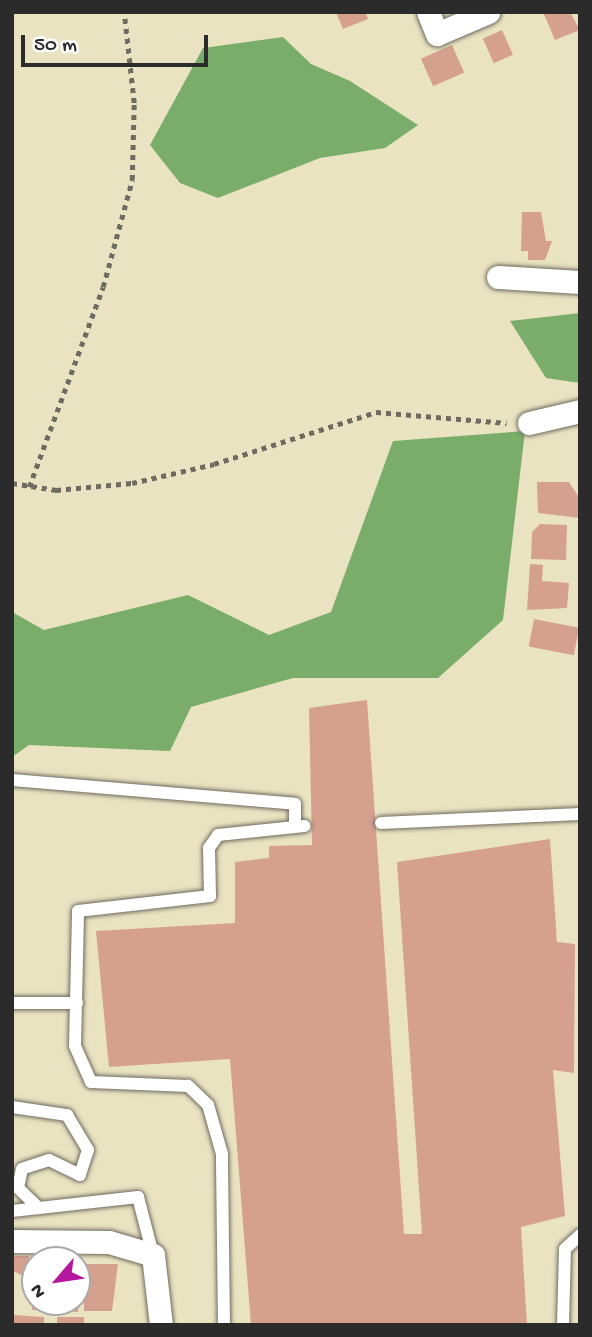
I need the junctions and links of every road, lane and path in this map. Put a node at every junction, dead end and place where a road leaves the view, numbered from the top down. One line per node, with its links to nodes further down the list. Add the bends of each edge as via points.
1 (124, 12): 9 (path, via 134,103 132,180 103,287)
2 (428, 12): 3 (street, via 437,34)
3 (488, 12)
4 (498, 278): 5 (street)
5 (580, 282)
6 (580, 411): 7 (street)
7 (529, 423): 9 (path, via 376,412 214,464 132,483)
8 (12, 483): 9 (path)
9 (29, 487)
10 (12, 780): 14 (lane, via 295,804 300,826 218,835 209,848 211,896 78,911)
11 (580, 814): 12 (lane)
12 (381, 823)
13 (12, 1003): 14 (lane)
14 (77, 1003): 24 (lane, via 75,1046 91,1082 188,1086 208,1105 222,1154)
15 (12, 1107): 16 (lane, via 67,1115 88,1150)
16 (80, 1175): 17 (lane); 18 (lane, via 49,1160 22,1169 18,1188)
17 (83, 1199): 18 (lane); 22 (lane, via 138,1197)
18 (39, 1208): 19 (lane)
19 (12, 1211)
20 (580, 1236): 25 (lane, via 565,1250)
21 (12, 1241): 22 (street, via 109,1242)
22 (153, 1255): 23 (street)
23 (161, 1325)
24 (223, 1325)
25 (563, 1325)

